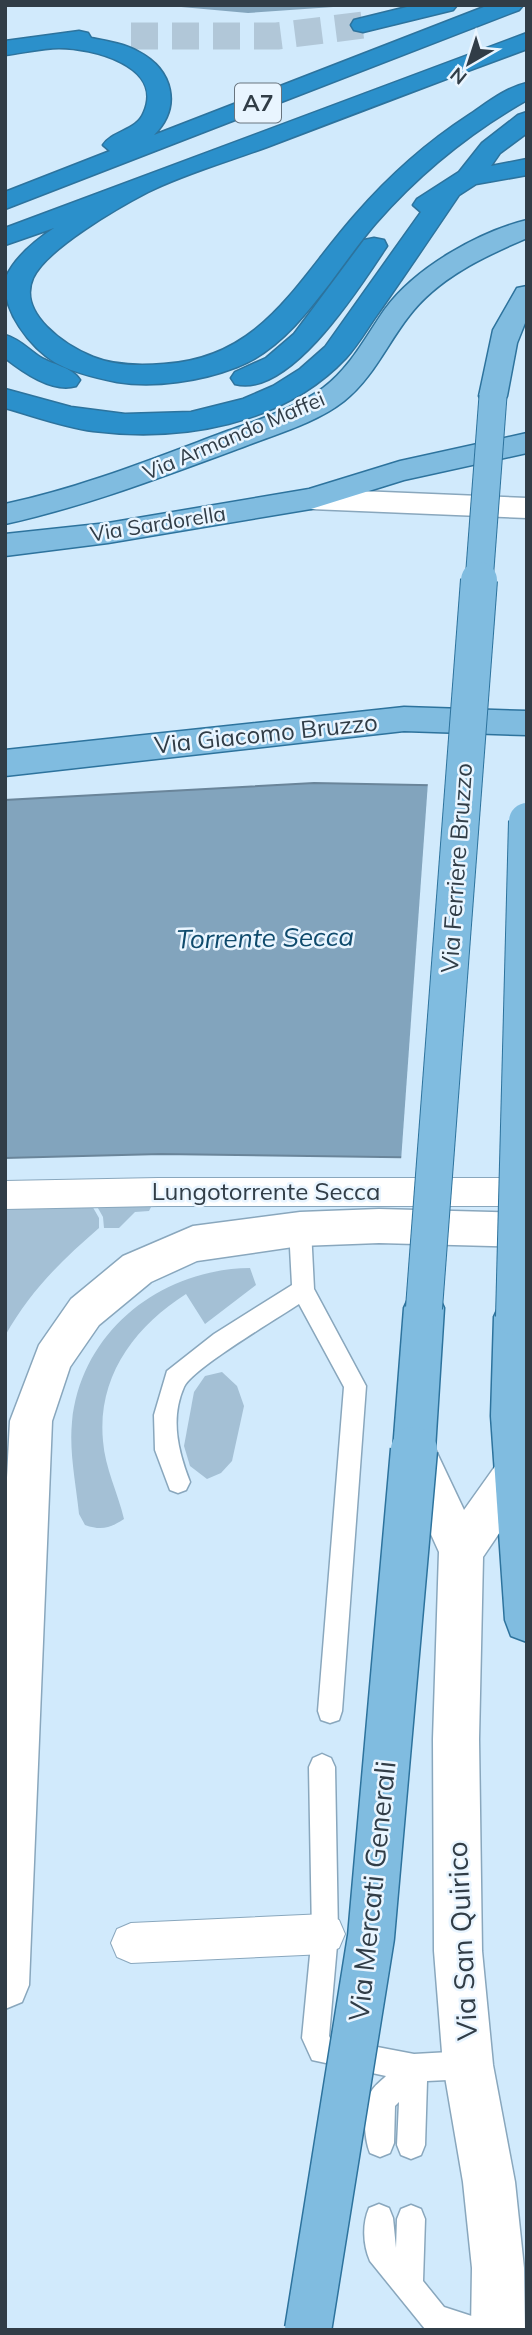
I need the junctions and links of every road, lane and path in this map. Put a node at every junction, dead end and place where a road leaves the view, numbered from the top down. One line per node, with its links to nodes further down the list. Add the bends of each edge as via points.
1 (445, 5): 3 (highway)
2 (511, 5): 14 (highway, A7)
3 (363, 25)
4 (131, 36): 5 (highway)
5 (55, 40): 7 (highway); 13 (highway, via 109,49 145,65 161,93 160,108 148,126 126,141)
6 (527, 40): 12 (highway, A7)
7 (5, 48)
8 (527, 90): 15 (highway, via 436,149)
9 (527, 120): 11 (highway, via 491,148)
10 (527, 167): 11 (highway)
11 (458, 185): 15 (highway); 20 (highway, via 337,351 302,383 256,405 175,425 142,425 91,421)
12 (137, 188): 15 (highway, via 60,236 30,262 19,279 17,297 26,319 42,341 80,365 166,374 229,360 266,338); 17 (highway, A7)
13 (5, 192)
14 (5, 201)
15 (377, 223): 19 (highway, via 304,340 276,363 239,381 172,395 100,391 31,364)
16 (527, 228): 24 (main road, Via Armando Maffei, via 472,251 419,287 356,374 332,396 128,480)
17 (5, 237)
18 (527, 294): 34 (main road, Via Ferriere Bruzzo, bridge, via 500,348 493,396)
19 (5, 344)
20 (5, 398)
21 (527, 443): 22 (main road, Via Sardorella, via 400,471)
22 (311, 499): 23 (main road, Via Sardorella); 25 (main road, Via Sardorella)
23 (527, 508)
24 (5, 514)
25 (5, 545)
26 (527, 723): 27 (main road, Via Giacomo Bruzzo, via 404,719)
27 (5, 763)
28 (527, 821): 35 (main road, bridge, via 512,1416)
29 (527, 1192): 30 (street, Lungotorrente Secca)
30 (5, 1195)
31 (300, 1229): 32 (main road); 33 (lane); 43 (main road, via 193,1244 137,1269 85,1312 53,1358 31,1421)
32 (527, 1230)
33 (303, 1290): 36 (lane, via 222,1341 175,1378 164,1415 166,1450); 39 (lane, via 355,1386)
34 (414, 1450): 37 (main road, Via San Quirico); 52 (main road, Via Mercati Generali, bridge, via 371,1937)
35 (516, 1472): 37 (main road); 38 (main road)
36 (178, 1482)
37 (461, 1551): 44 (main road, Via San Quirico, via 458,1951)
38 (527, 1620)
39 (330, 1711)
40 (323, 1767): 41 (lane)
41 (325, 1934): 42 (street); 45 (lane, via 315,2038 322,2050)
42 (131, 1943)
43 (5, 1985)
44 (468, 2065): 45 (lane); 54 (main road, Via San Quirico, via 489,2182 498,2268)
45 (414, 2068): 46 (lane, via 381,2101); 47 (lane)
46 (380, 2143)
47 (411, 2145)
48 (379, 2218): 50 (lane, via 380,2251)
49 (411, 2219): 50 (lane)
50 (408, 2287): 51 (lane)
51 (428, 2324): 53 (lane)
52 (308, 2330)
53 (474, 2330)
54 (498, 2330)

